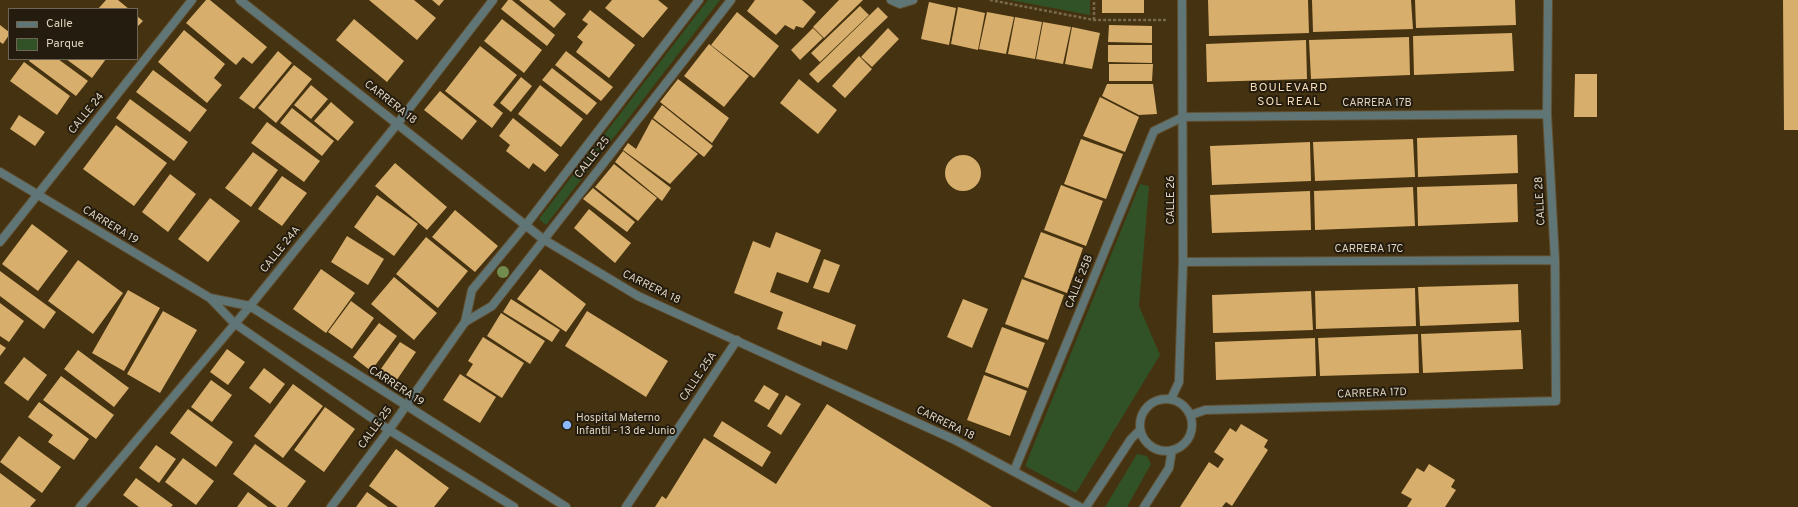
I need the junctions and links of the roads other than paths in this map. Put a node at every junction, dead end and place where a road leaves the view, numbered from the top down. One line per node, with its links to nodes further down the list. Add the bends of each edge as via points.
1 (192, 0): 14 (street, CALLE 24)
2 (240, 0): 12 (street, CARRERA 18)
3 (493, 0): 12 (street, CALLE 24A)
4 (699, 0): 15 (street, CALLE 25)
5 (731, 0): 16 (street, CALLE 25)
6 (891, 0): 7 (street, via 900,4)
7 (913, 0)
8 (1182, 0): 11 (street, CALLE 26)
9 (1548, 0): 10 (street, CALLE 28)
10 (1547, 114): 11 (street, CARRERA 17B); 18 (street, CALLE 28)
11 (1183, 117): 19 (street, CALLE 26); 32 (street, CALLE 25B, via 1154,131)
12 (398, 123): 15 (street, CARRERA 18); 21 (street, CALLE 24A)
13 (0, 172): 14 (street, CARRERA 19)
14 (37, 195): 17 (street, CALLE 24); 20 (street, CARRERA 19)
15 (525, 226): 16 (street, CARRERA 18); 22 (street, CALLE 25, via 472,290)
16 (544, 239): 22 (street, CALLE 25, via 492,306); 24 (street, CARRERA 18, via 638,296)
17 (0, 242)
18 (1555, 260): 19 (street, CARRERA 17C); 26 (street, CALLE 28)
19 (1183, 262): 25 (street, CALLE 26, via 1179,382)
20 (210, 298): 21 (street, CARRERA 19); 23 (street, CARRERA 19)
21 (250, 306): 23 (street, CALLE 24A); 27 (street, CARRERA 19)
22 (465, 322): 27 (street, CALLE 25)
23 (234, 323): 29 (street, CARRERA 19); 33 (street, CALLE 24A)
24 (736, 340): 32 (street, CARRERA 18, via 955,440); 37 (street, CALLE 25A)
25 (1170, 399): 28 (street, via 1186,408); 30 (street, via 1162,399 1147,407 1140,422)
26 (1556, 400): 28 (street, CARRERA 17D, via 1205,410)
27 (406, 406): 29 (street, CALLE 25); 36 (street, CARRERA 19)
28 (1191, 415): 31 (street, via 1192,429 1187,441)
29 (389, 430): 34 (street, CALLE 25); 35 (street, CARRERA 19)
30 (1140, 430): 31 (street, via 1146,441 1156,449); 39 (street)
31 (1172, 450): 40 (street, via 1169,468)
32 (1014, 471): 38 (street, CARRERA 18)
33 (80, 507)
34 (331, 507)
35 (514, 507)
36 (566, 507)
37 (626, 507)
38 (1080, 507)
39 (1086, 507)
40 (1144, 507)

